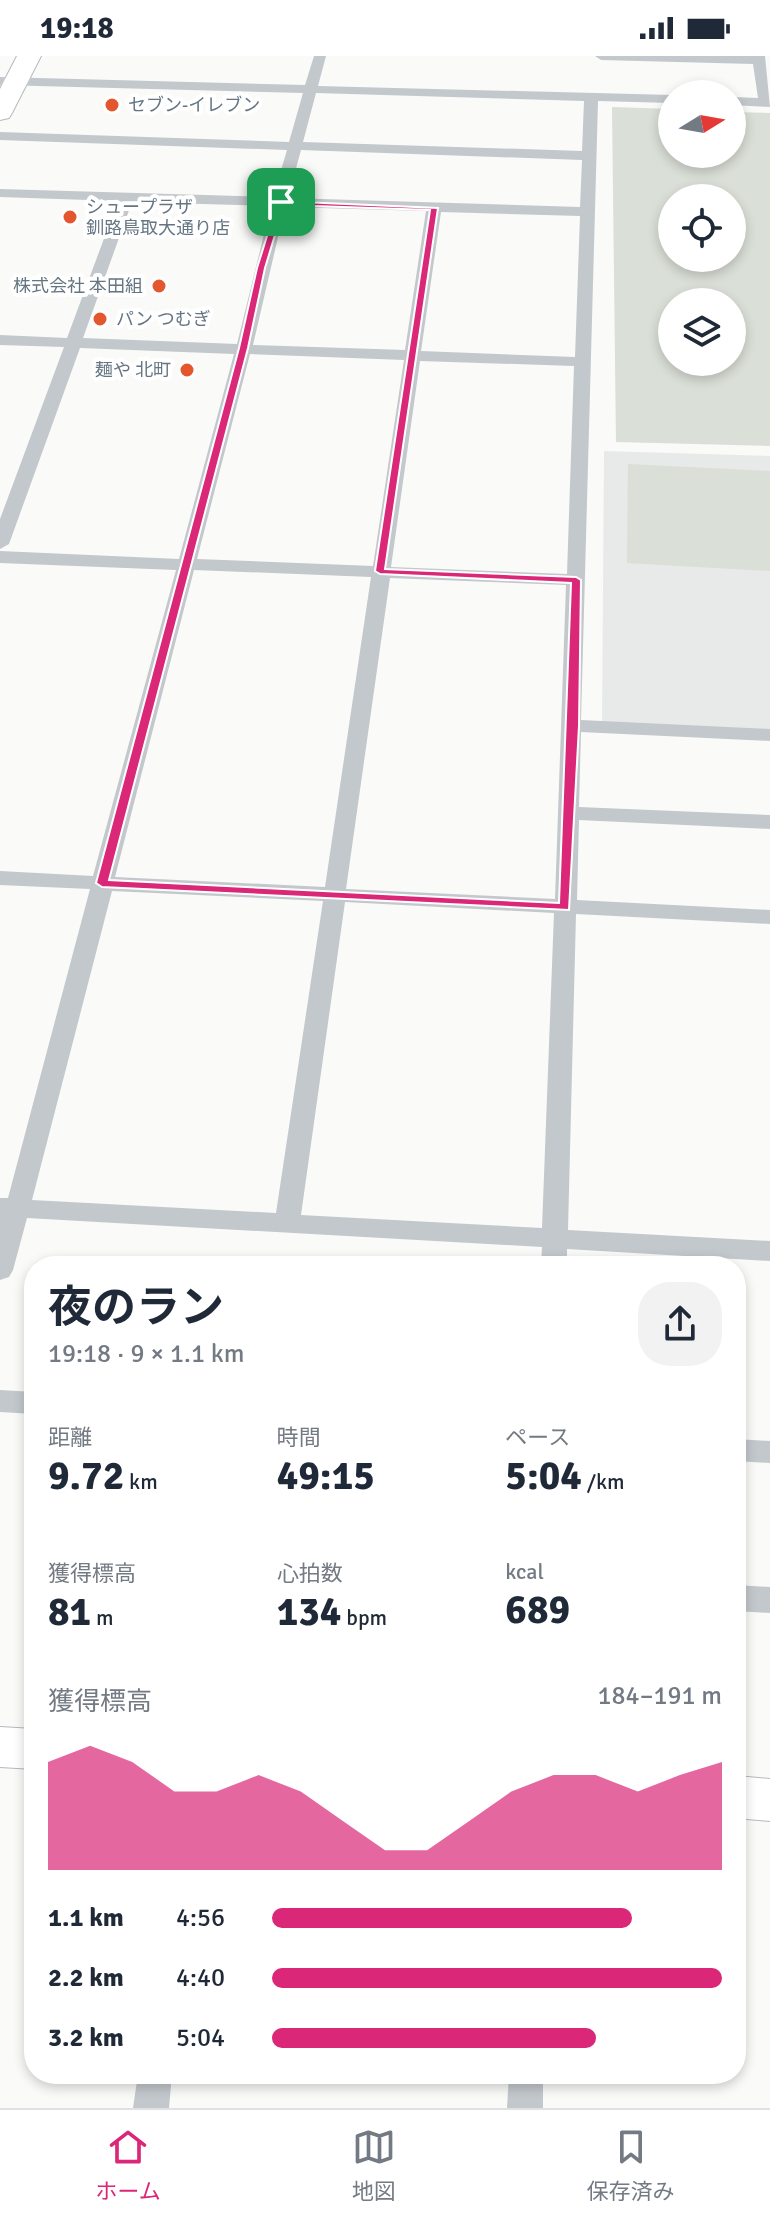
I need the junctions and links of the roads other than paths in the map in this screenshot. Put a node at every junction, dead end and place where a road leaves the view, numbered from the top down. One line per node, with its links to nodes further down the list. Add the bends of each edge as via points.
1 (29, 56): 5 (highway)
2 (319, 56): 6 (street)
3 (601, 56): 4 (street)
4 (759, 58): 10 (street)
5 (8, 81): 6 (street); 11 (highway)
6 (311, 90): 7 (street); 13 (street)
7 (591, 97): 8 (street); 14 (street)
8 (658, 99)
9 (746, 101): 10 (street)
10 (768, 102)
11 (0, 113)
12 (0, 136): 13 (street)
13 (295, 147): 14 (street); 17 (street)
14 (591, 156): 19 (street)
15 (0, 193): 16 (street)
16 (126, 199): 17 (street); 21 (street)
17 (281, 202): 18 (street); 22 (street)
18 (434, 208): 19 (street); 23 (street)
19 (589, 212): 24 (street)
20 (0, 340): 21 (street)
21 (72, 342): 22 (street); 25 (street)
22 (244, 348): 23 (street); 27 (street)
23 (412, 354): 24 (street); 28 (street)
24 (585, 362): 29 (street)
25 (0, 544)
26 (0, 557): 27 (street)
27 (185, 564): 28 (street); 35 (street)
28 (380, 571): 29 (street); 36 (street)
29 (576, 580): 30 (street)
30 (574, 726): 31 (street); 32 (street)
31 (770, 735)
32 (569, 813): 33 (street); 37 (street)
33 (770, 822)
34 (0, 878): 35 (street)
35 (102, 883): 36 (street); 39 (street)
36 (335, 894): 37 (street); 40 (street)
37 (565, 907): 38 (street); 41 (street)
38 (770, 917)
39 (9, 1208): 40 (street); 44 (street)
40 (287, 1224): 41 (street)
41 (555, 1240): 42 (street); 43 (street)
42 (770, 1251)
43 (554, 1256)
44 (0, 1270)
45 (0, 1401): 46 (street)
46 (24, 1402)
47 (746, 1451): 48 (street)
48 (770, 1452)
49 (746, 1599): 50 (street)
50 (770, 1600)
51 (0, 1747): 52 (street)
52 (24, 1748)
53 (746, 1798): 54 (street)
54 (770, 1800)
55 (154, 2084): 57 (street)
56 (526, 2084): 58 (street)
57 (151, 2108)
58 (525, 2108)

